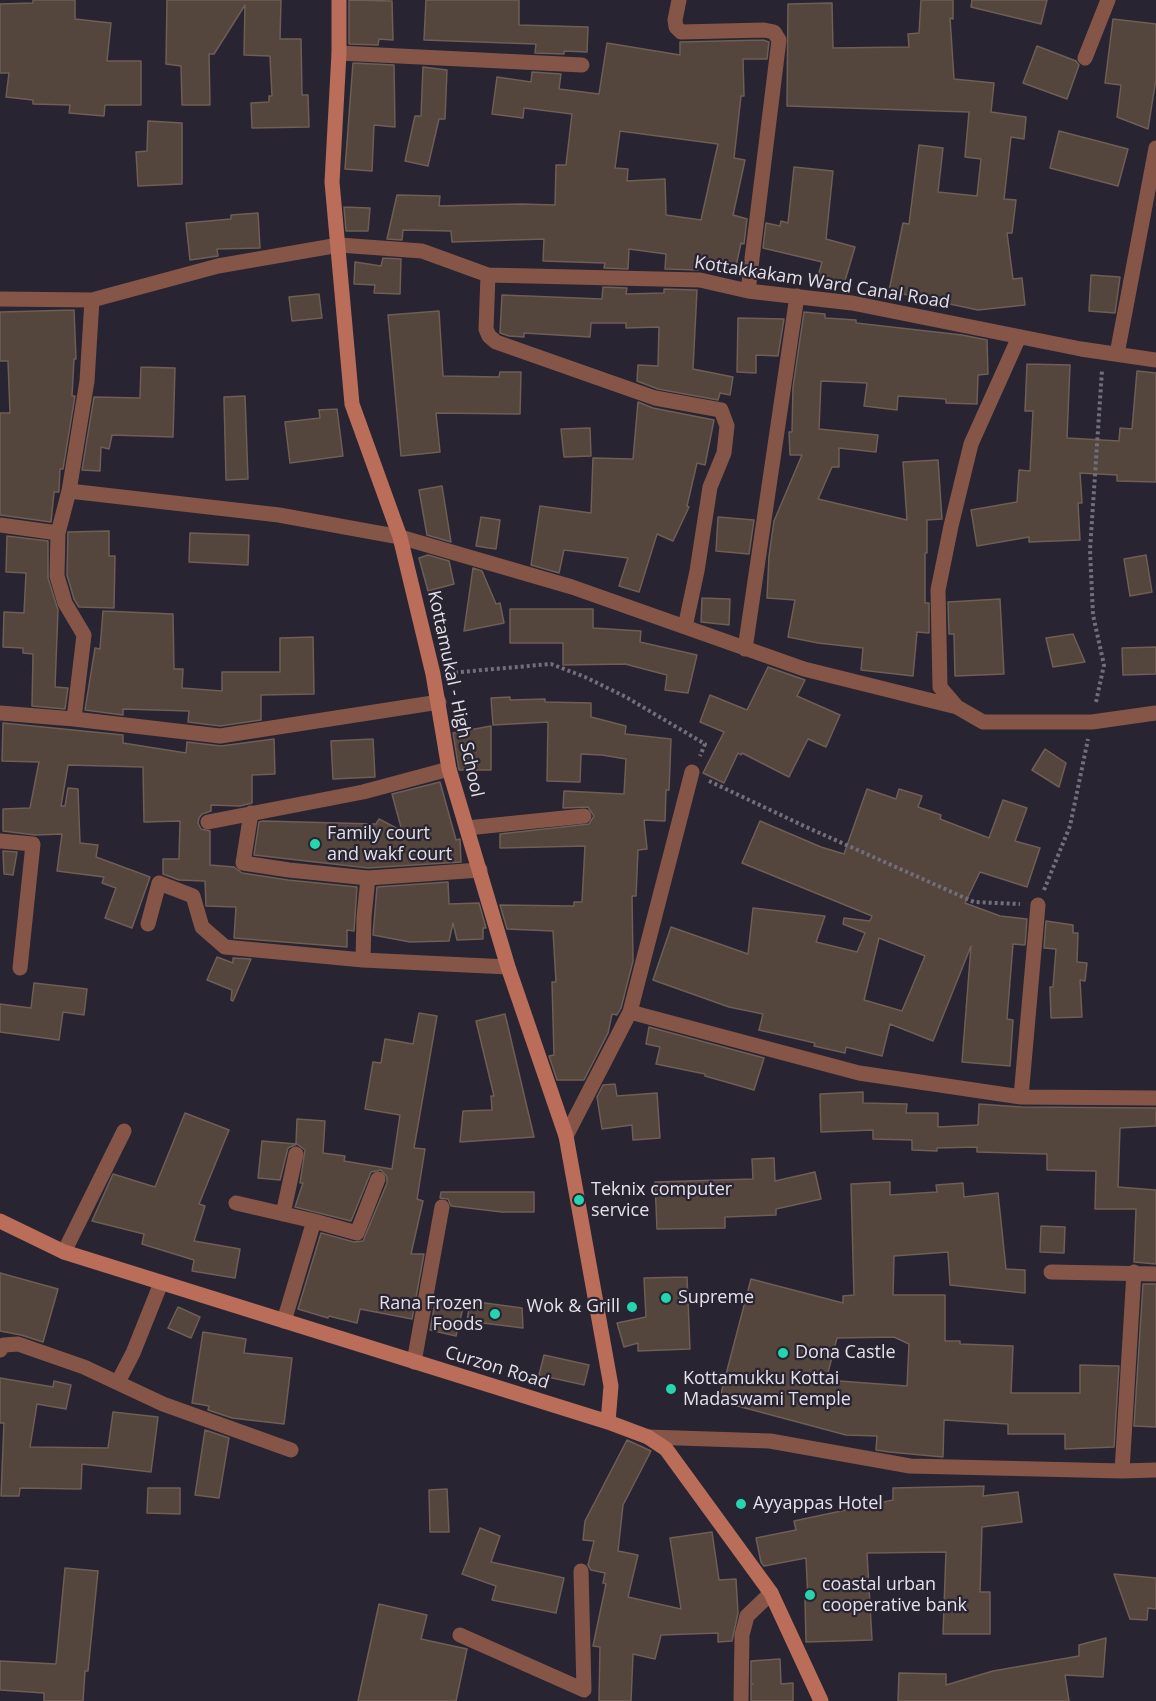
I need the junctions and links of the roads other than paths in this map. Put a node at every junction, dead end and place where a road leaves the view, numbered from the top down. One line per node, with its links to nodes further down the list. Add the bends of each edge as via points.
1 (339, 0): 4 (main road, Kottamukal - High School)
2 (679, 0): 10 (street, via 675,20 681,32 764,30 774,32 779,40)
3 (1108, 0): 5 (street)
4 (339, 53): 6 (street); 8 (main road, Kottamukal - High School, via 332,182)
5 (1085, 58)
6 (582, 65)
7 (1156, 148): 15 (street)
8 (339, 245): 9 (street, Kottakkakam Ward Canal Road, via 422,251); 13 (street, Kottakkakam Ward Canal Road, via 218,266); 20 (main road, Kottamukal - High School, via 352,405)
9 (488, 275): 10 (street, Kottakkakam Ward Canal Road, via 700,280); 21 (street, via 486,329 496,342 655,398 721,410 727,426 724,453 710,487)
10 (748, 291): 11 (street, Kottakkakam Ward Canal Road)
11 (797, 296): 14 (street, Kottakkakam Ward Canal Road, via 852,303); 22 (street)
12 (0, 299): 13 (street, Kottakkakam Ward Canal Road)
13 (92, 300): 17 (street, via 87,381)
14 (1019, 337): 15 (street, Kottakkakam Ward Canal Road); 24 (street, via 971,444 938,590 940,687)
15 (1117, 354): 16 (street, Kottakkakam Ward Canal Road)
16 (1156, 360)
17 (69, 491): 19 (street); 20 (street, via 279,515)
18 (0, 525): 19 (street)
19 (58, 533): 27 (street, via 57,576 64,603 84,634)
20 (400, 537): 21 (street, via 572,587); 23 (main road, Kottamukal - High School)
21 (685, 627): 22 (street)
22 (745, 649): 24 (street, via 804,669)
23 (439, 702): 27 (street, via 220,736); 28 (main road, Kottamukal - High School)
24 (957, 706): 26 (street, via 983,722 1092,722)
25 (0, 713): 27 (street)
26 (1156, 713)
27 (74, 719)
28 (449, 769): 30 (street, via 363,792); 33 (main road, Kottamukal - High School)
29 (692, 772): 42 (street)
30 (252, 813): 32 (street); 36 (street, via 243,863)
31 (584, 816): 33 (street)
32 (208, 822)
33 (467, 828): 35 (main road, Kottamukal - High School)
34 (0, 841): 41 (street, via 33,844)
35 (480, 870): 36 (street); 40 (main road, Kottamukal - High School)
36 (368, 878): 39 (street)
37 (1038, 905): 43 (street)
38 (148, 924): 39 (street, via 159,883 193,896 202,927 225,947)
39 (363, 960): 40 (street)
40 (508, 967): 46 (main road, Kottamukal - High School)
41 (20, 968)
42 (630, 1012): 43 (street, via 860,1072); 46 (street)
43 (1021, 1097): 44 (street)
44 (1156, 1098)
45 (124, 1131): 54 (street)
46 (566, 1136): 63 (main road, Kottamukal - High School, via 611,1386)
47 (296, 1154): 51 (street)
48 (378, 1179): 53 (street, via 357,1233)
49 (236, 1203): 51 (street)
50 (442, 1207): 61 (street)
51 (283, 1214): 53 (street)
52 (0, 1221): 54 (main road, Curzon Road)
53 (314, 1221): 59 (street)
54 (64, 1252): 58 (main road, Curzon Road)
55 (1051, 1272): 56 (street)
56 (1134, 1272): 57 (street); 67 (street)
57 (1156, 1274)
58 (161, 1283): 59 (main road, Curzon Road); 62 (street)
59 (284, 1321): 61 (main road, Curzon Road)
60 (0, 1350): 62 (street, via 18,1344)
61 (414, 1362): 63 (main road, Curzon Road)
62 (118, 1382): 65 (street, via 163,1404)
63 (608, 1422): 64 (main road, Curzon Road)
64 (648, 1437): 67 (street, via 770,1441 910,1466); 69 (main road, Curzon Road, via 666,1449)
65 (291, 1450)
66 (1156, 1470): 67 (street)
67 (1122, 1472)
68 (581, 1571): 71 (street)
69 (771, 1593): 72 (street, via 747,1616 744,1625); 73 (main road, Curzon Road)
70 (460, 1635): 71 (street)
71 (584, 1696)
72 (741, 1701)
73 (821, 1701)

